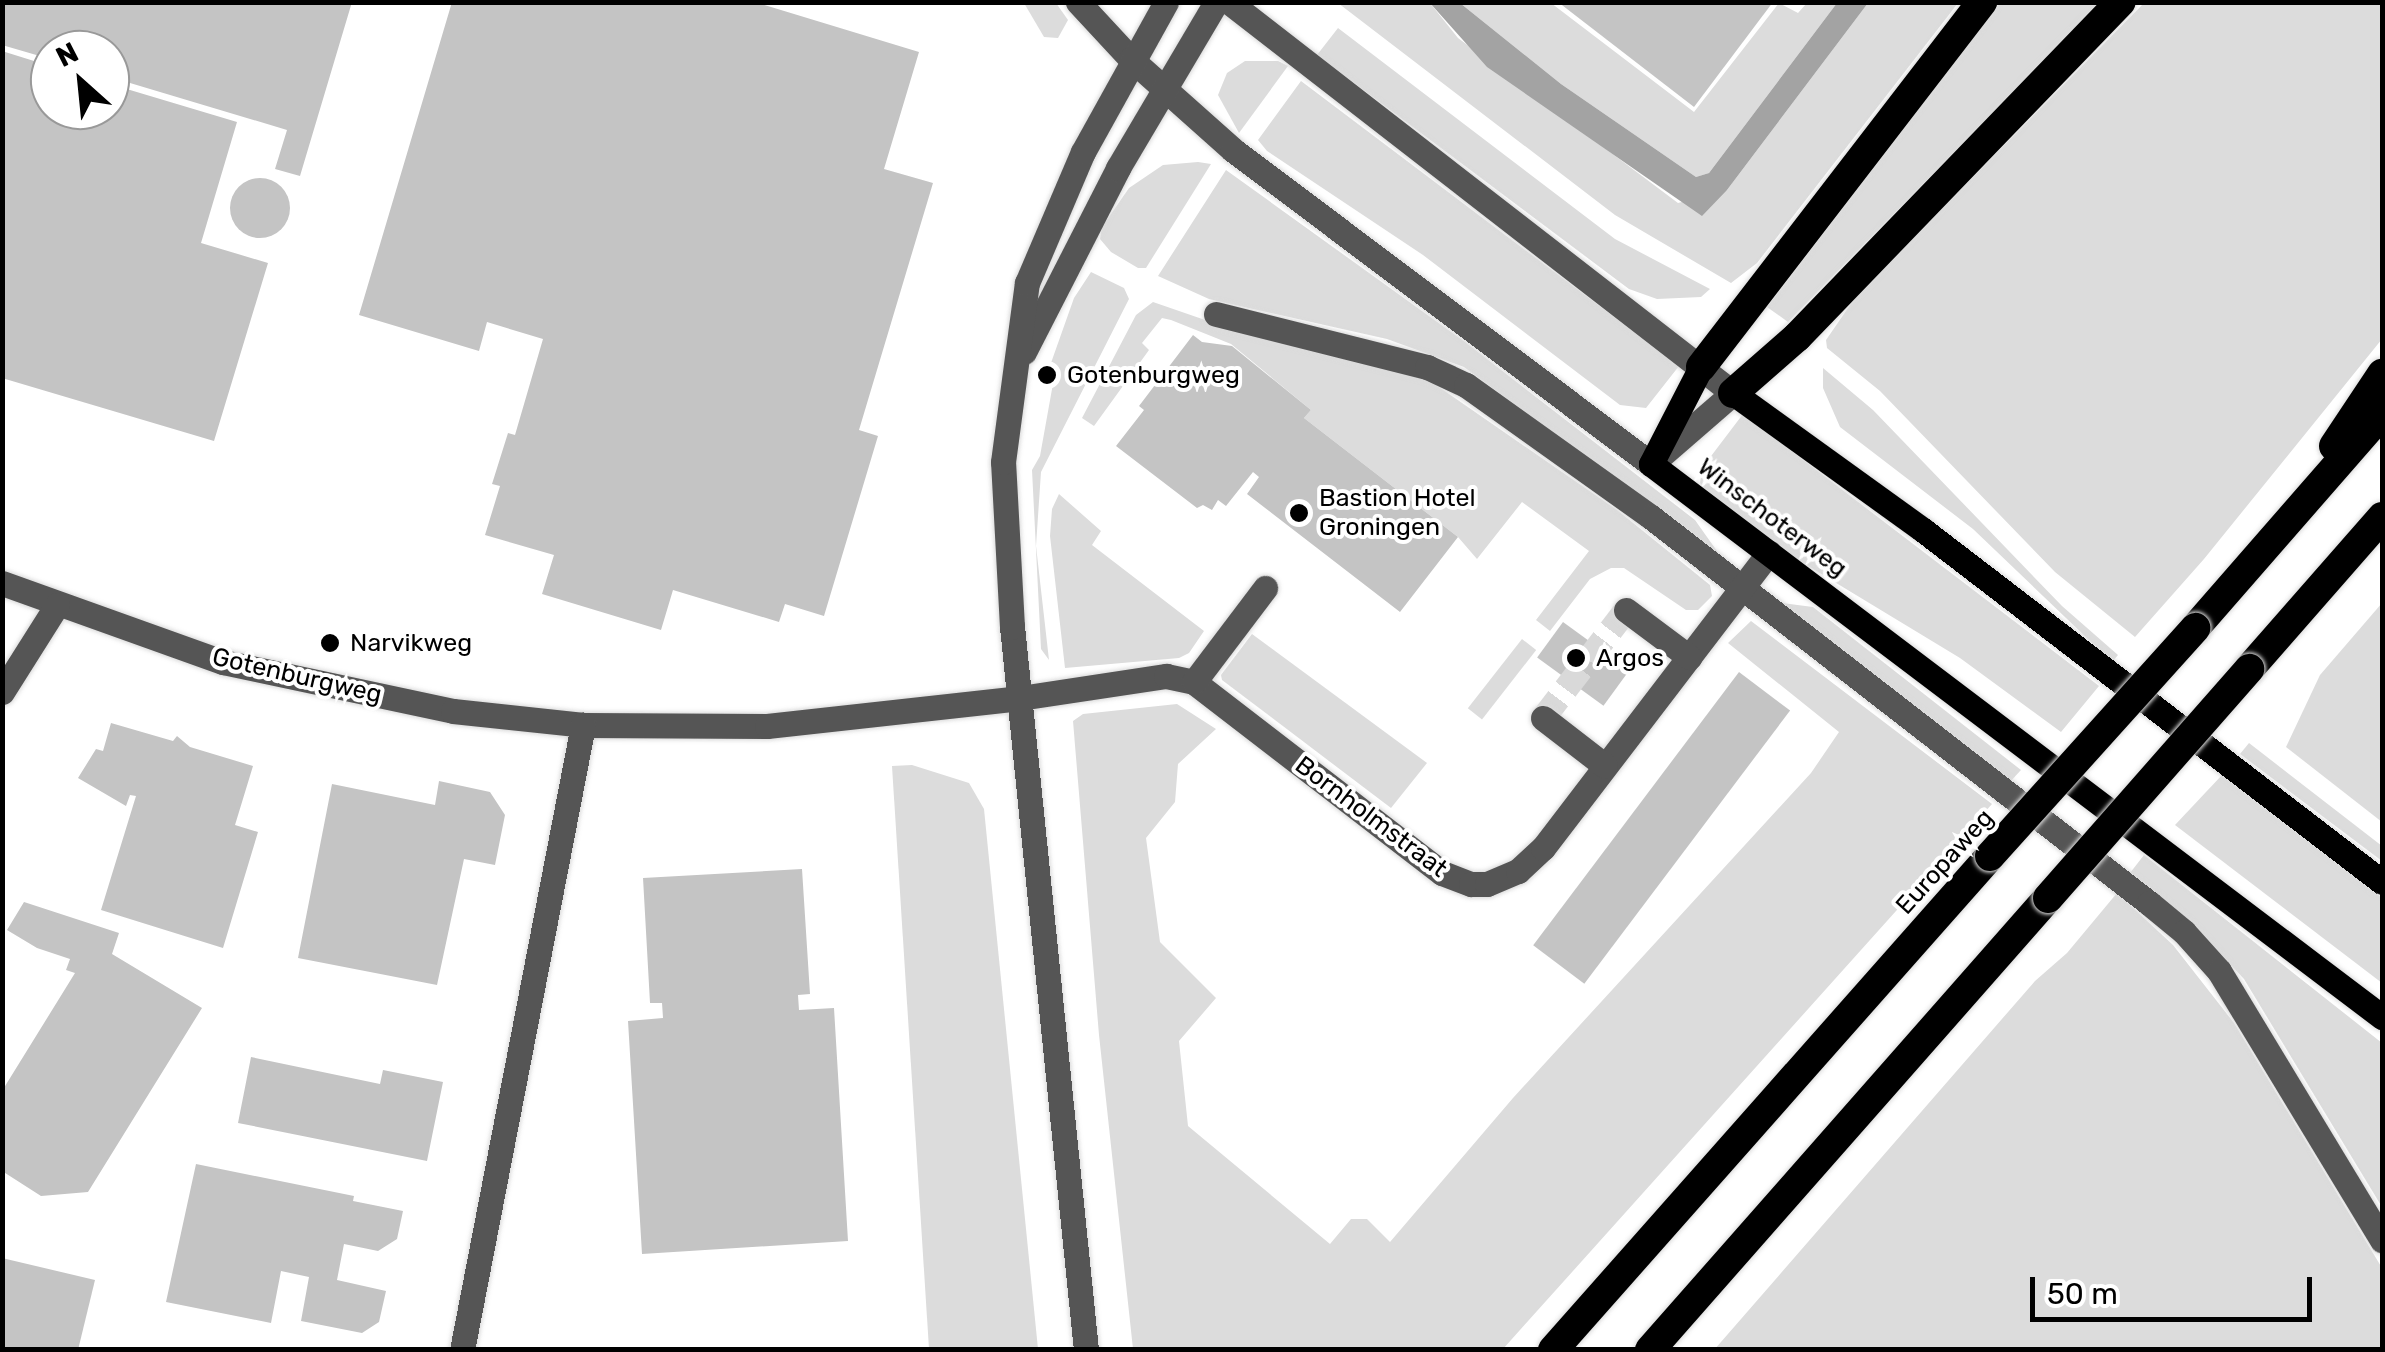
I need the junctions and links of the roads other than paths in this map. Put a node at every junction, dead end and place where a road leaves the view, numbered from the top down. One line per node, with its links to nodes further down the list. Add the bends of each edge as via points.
1 (1078, 2): 7 (street, Winschoterweg)
2 (1166, 2): 7 (street)
3 (1216, 2): 8 (street)
4 (1229, 2): 10 (street)
5 (1982, 2): 10 (highway)
6 (2121, 2): 13 (highway, via 1797,337)
7 (1132, 59): 8 (street, Winschoterweg); 11 (street, via 1040,248 1027,283)
8 (1166, 89): 11 (street); 15 (street, Winschoterweg, via 1233,150)
9 (1216, 314): 21 (street, via 1426,367 1466,385)
10 (1701, 367): 13 (street); 15 (main road)
11 (1015, 370): 27 (street, via 1002,462)
12 (2382, 374): 17 (highway)
13 (1733, 393): 15 (street); 31 (main road)
14 (2382, 414): 17 (highway, Europaweg)
15 (1651, 464): 18 (main road, Winschoterweg)
16 (2382, 517): 37 (highway, bridge)
17 (2266, 547): 36 (highway, Europaweg, bridge)
18 (1769, 552): 21 (street, Bornholmstraat); 32 (main road, Winschoterweg)
19 (2, 583): 22 (street, Gotenburgweg)
20 (1265, 588): 25 (street)
21 (1742, 588): 24 (street, Bornholmstraat); 33 (street, via 2206,955)
22 (57, 605): 26 (street); 29 (street, Gotenburgweg, via 223,662 452,711)
23 (1626, 610): 24 (street)
24 (1688, 658): 30 (street, Bornholmstraat)
25 (1194, 682): 27 (street, via 1166,676); 30 (street, Bornholmstraat, via 1442,873 1471,884 1503,880 1531,861)
26 (2, 692)
27 (1020, 698): 29 (street, Gotenburgweg, via 767,726); 35 (street)
28 (1543, 718): 30 (street)
29 (582, 725): 34 (street)
30 (1605, 766)
31 (2382, 882)
32 (2382, 1017)
33 (2382, 1240)
34 (462, 1350)
35 (1086, 1350)
36 (1553, 1350)
37 (1650, 1350)

